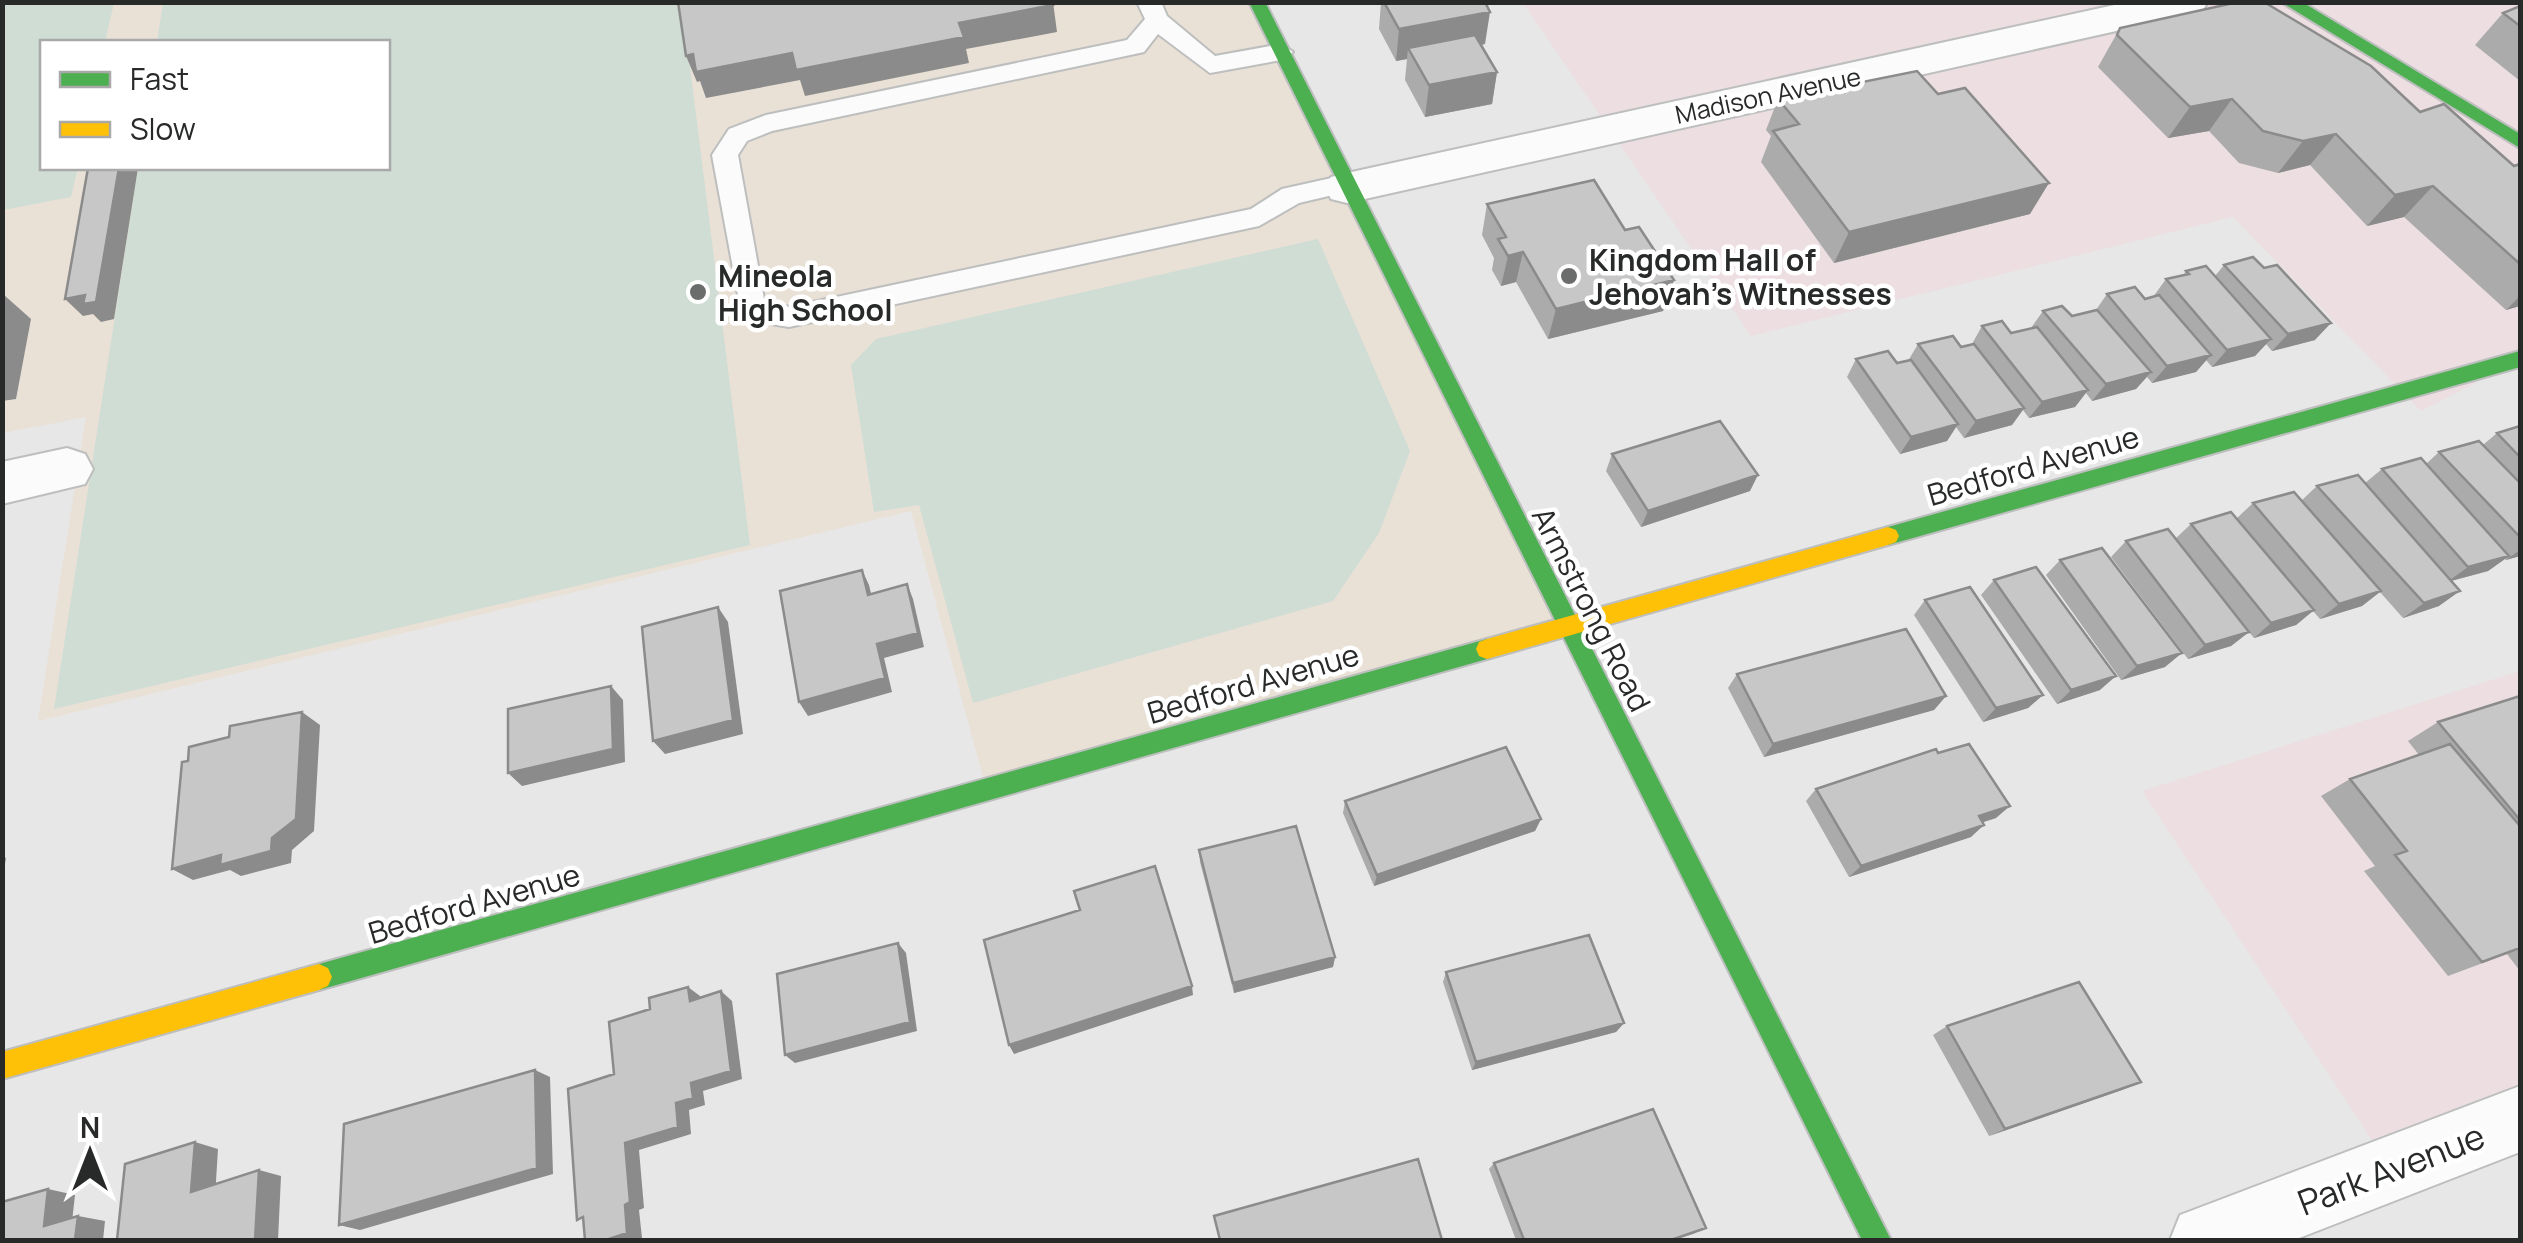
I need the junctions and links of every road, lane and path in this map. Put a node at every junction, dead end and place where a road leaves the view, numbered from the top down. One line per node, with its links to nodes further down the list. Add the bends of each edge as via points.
1 (1257, 2): 5 (street, Armstrong Road)
2 (2188, 2): 7 (street, Madison Avenue)
3 (2290, 2): 6 (street)
4 (1154, 11): 5 (lane, via 1210,65); 7 (lane, via 1135,46 766,124 738,136 726,155 751,304 789,318 1259,217 1291,196)
5 (1281, 52): 7 (street, Armstrong Road)
6 (2520, 142)
7 (1346, 186): 11 (street, Armstrong Road)
8 (2520, 359): 11 (street, Bedford Avenue)
9 (67, 468): 10 (street)
10 (2, 483)
11 (1568, 626): 12 (street, Bedford Avenue); 14 (street, Armstrong Road)
12 (2, 1066)
13 (2520, 1118): 15 (street, Park Avenue)
14 (1877, 1240)
15 (2205, 1240)

